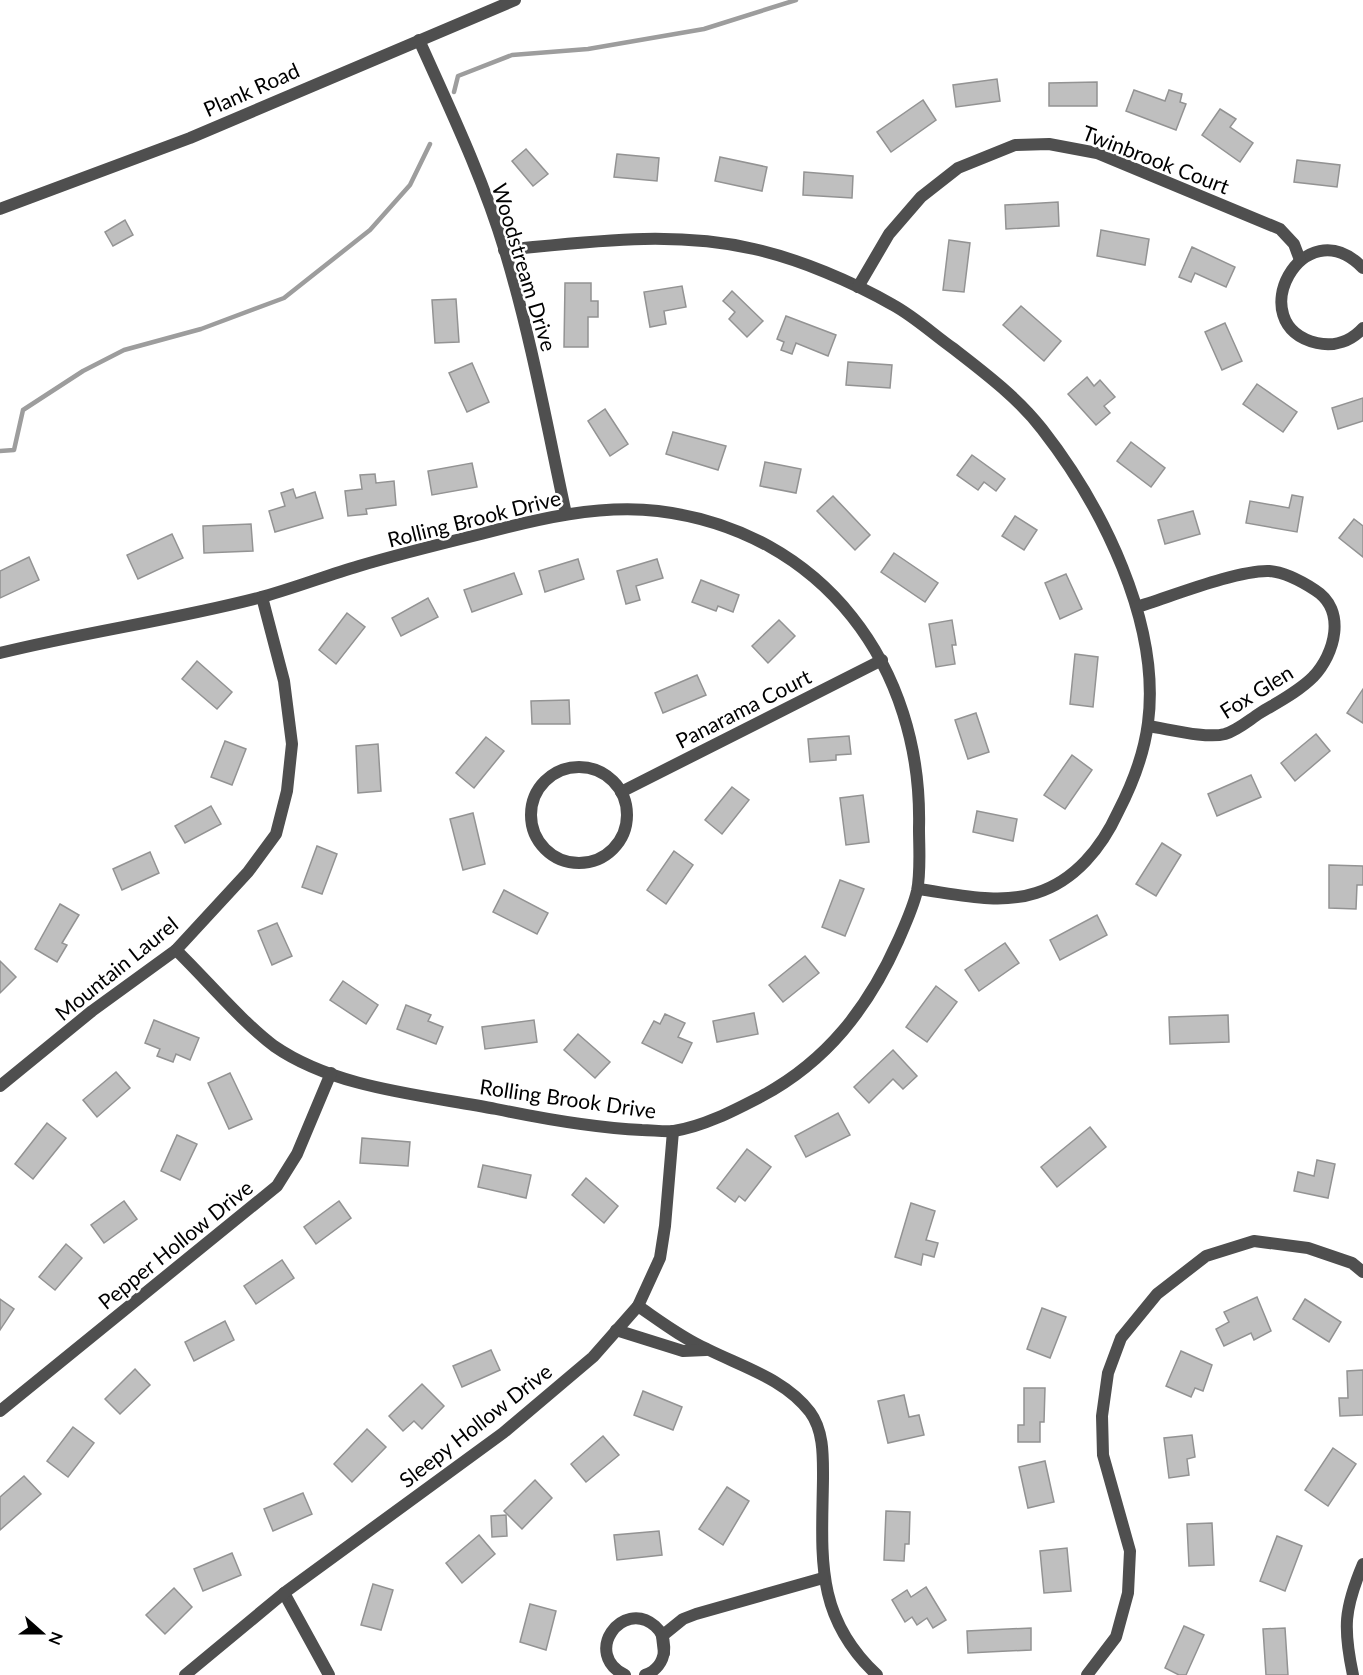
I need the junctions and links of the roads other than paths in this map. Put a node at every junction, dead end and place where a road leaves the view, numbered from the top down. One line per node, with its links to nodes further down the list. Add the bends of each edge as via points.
1 (515, 0): 2 (street, Plank Road)
2 (419, 40): 3 (street, Plank Road, via 190,138); 4 (street, Woodstream Drive, via 465,142)
3 (0, 209)
4 (504, 250): 7 (street, via 615,239 717,242 758,250); 9 (street, Woodstream Drive)
5 (1300, 260): 6 (street, via 1316,252 1334,251 1351,257); 7 (street, Twinbrook Court, via 1294,244 1280,229 1097,153 1049,144 1015,145 958,168 921,197 890,234); 8 (street, via 1288,274 1281,292 1282,310 1291,327 1306,339 1324,344 1342,342)
6 (1363, 268)
7 (858, 287): 11 (street, via 896,306 980,369 1042,428 1095,509)
8 (1363, 328)
9 (566, 514): 10 (street, Rolling Brook Drive, via 365,564); 13 (street, Rolling Brook Drive, via 651,510 696,516 743,533 789,557 840,601 861,625)
10 (262, 597): 12 (street, Rolling Brook Drive); 17 (street, Mountain Laurel, via 284,681 292,744 287,791 276,834 248,872)
11 (1137, 607): 14 (street, via 1150,683); 14 (street, Fox Glen, via 1250,572 1270,571 1320,592 1336,623 1332,644 1314,676 1236,729 1208,735)
12 (0, 653)
13 (882, 660): 15 (street, Panarama Court); 16 (street, Rolling Brook Drive, via 907,718 917,766)
14 (1148, 726): 16 (street, via 1127,794 1105,840 1074,873 1036,893 991,898)
15 (621, 792): 15 (street, via 627,810 625,828 616,845 602,857 584,863 565,861 548,852 536,838 531,820 533,801 541,785 556,772 592,768 609,777)
16 (918, 889): 20 (street, Rolling Brook Drive, via 884,972 842,1035 788,1082 731,1113)
17 (176, 950): 18 (street, Rolling Brook Drive, via 269,1042 295,1059); 19 (street, Mountain Laurel, via 92,1011)
18 (331, 1073): 20 (street, Rolling Brook Drive, via 561,1121 624,1130); 25 (street, Pepper Hollow Drive, via 297,1154 277,1186)
19 (0, 1086)
20 (673, 1131): 22 (street, Sleepy Hollow Drive, via 660,1258)
21 (1363, 1272): 35 (street, via 1352,1263 1308,1248 1254,1241 1206,1256 1157,1294 1121,1338 1108,1372 1102,1416 1103,1455 1131,1551 1128,1593 1116,1637)
22 (638, 1306): 23 (street, Sleepy Hollow Drive); 24 (street)
23 (616, 1330): 24 (street, via 683,1351); 28 (street, Sleepy Hollow Drive, via 593,1357 503,1433)
24 (708, 1350): 27 (street, via 740,1362 779,1385 812,1414 823,1446)
25 (0, 1411)
26 (1363, 1564): 36 (street, via 1350,1595 1345,1637)
27 (823, 1578): 29 (street, via 696,1614); 34 (street, via 836,1621 856,1656)
28 (284, 1593): 30 (street, Sleepy Hollow Drive); 31 (street)
29 (662, 1636): 32 (street, via 651,1623 636,1618 627,1619 612,1630 607,1655 616,1670); 33 (street, via 662,1661)
30 (185, 1675)
31 (329, 1675)
32 (625, 1675)
33 (645, 1675)
34 (877, 1675)
35 (1087, 1675)
36 (1353, 1675)

